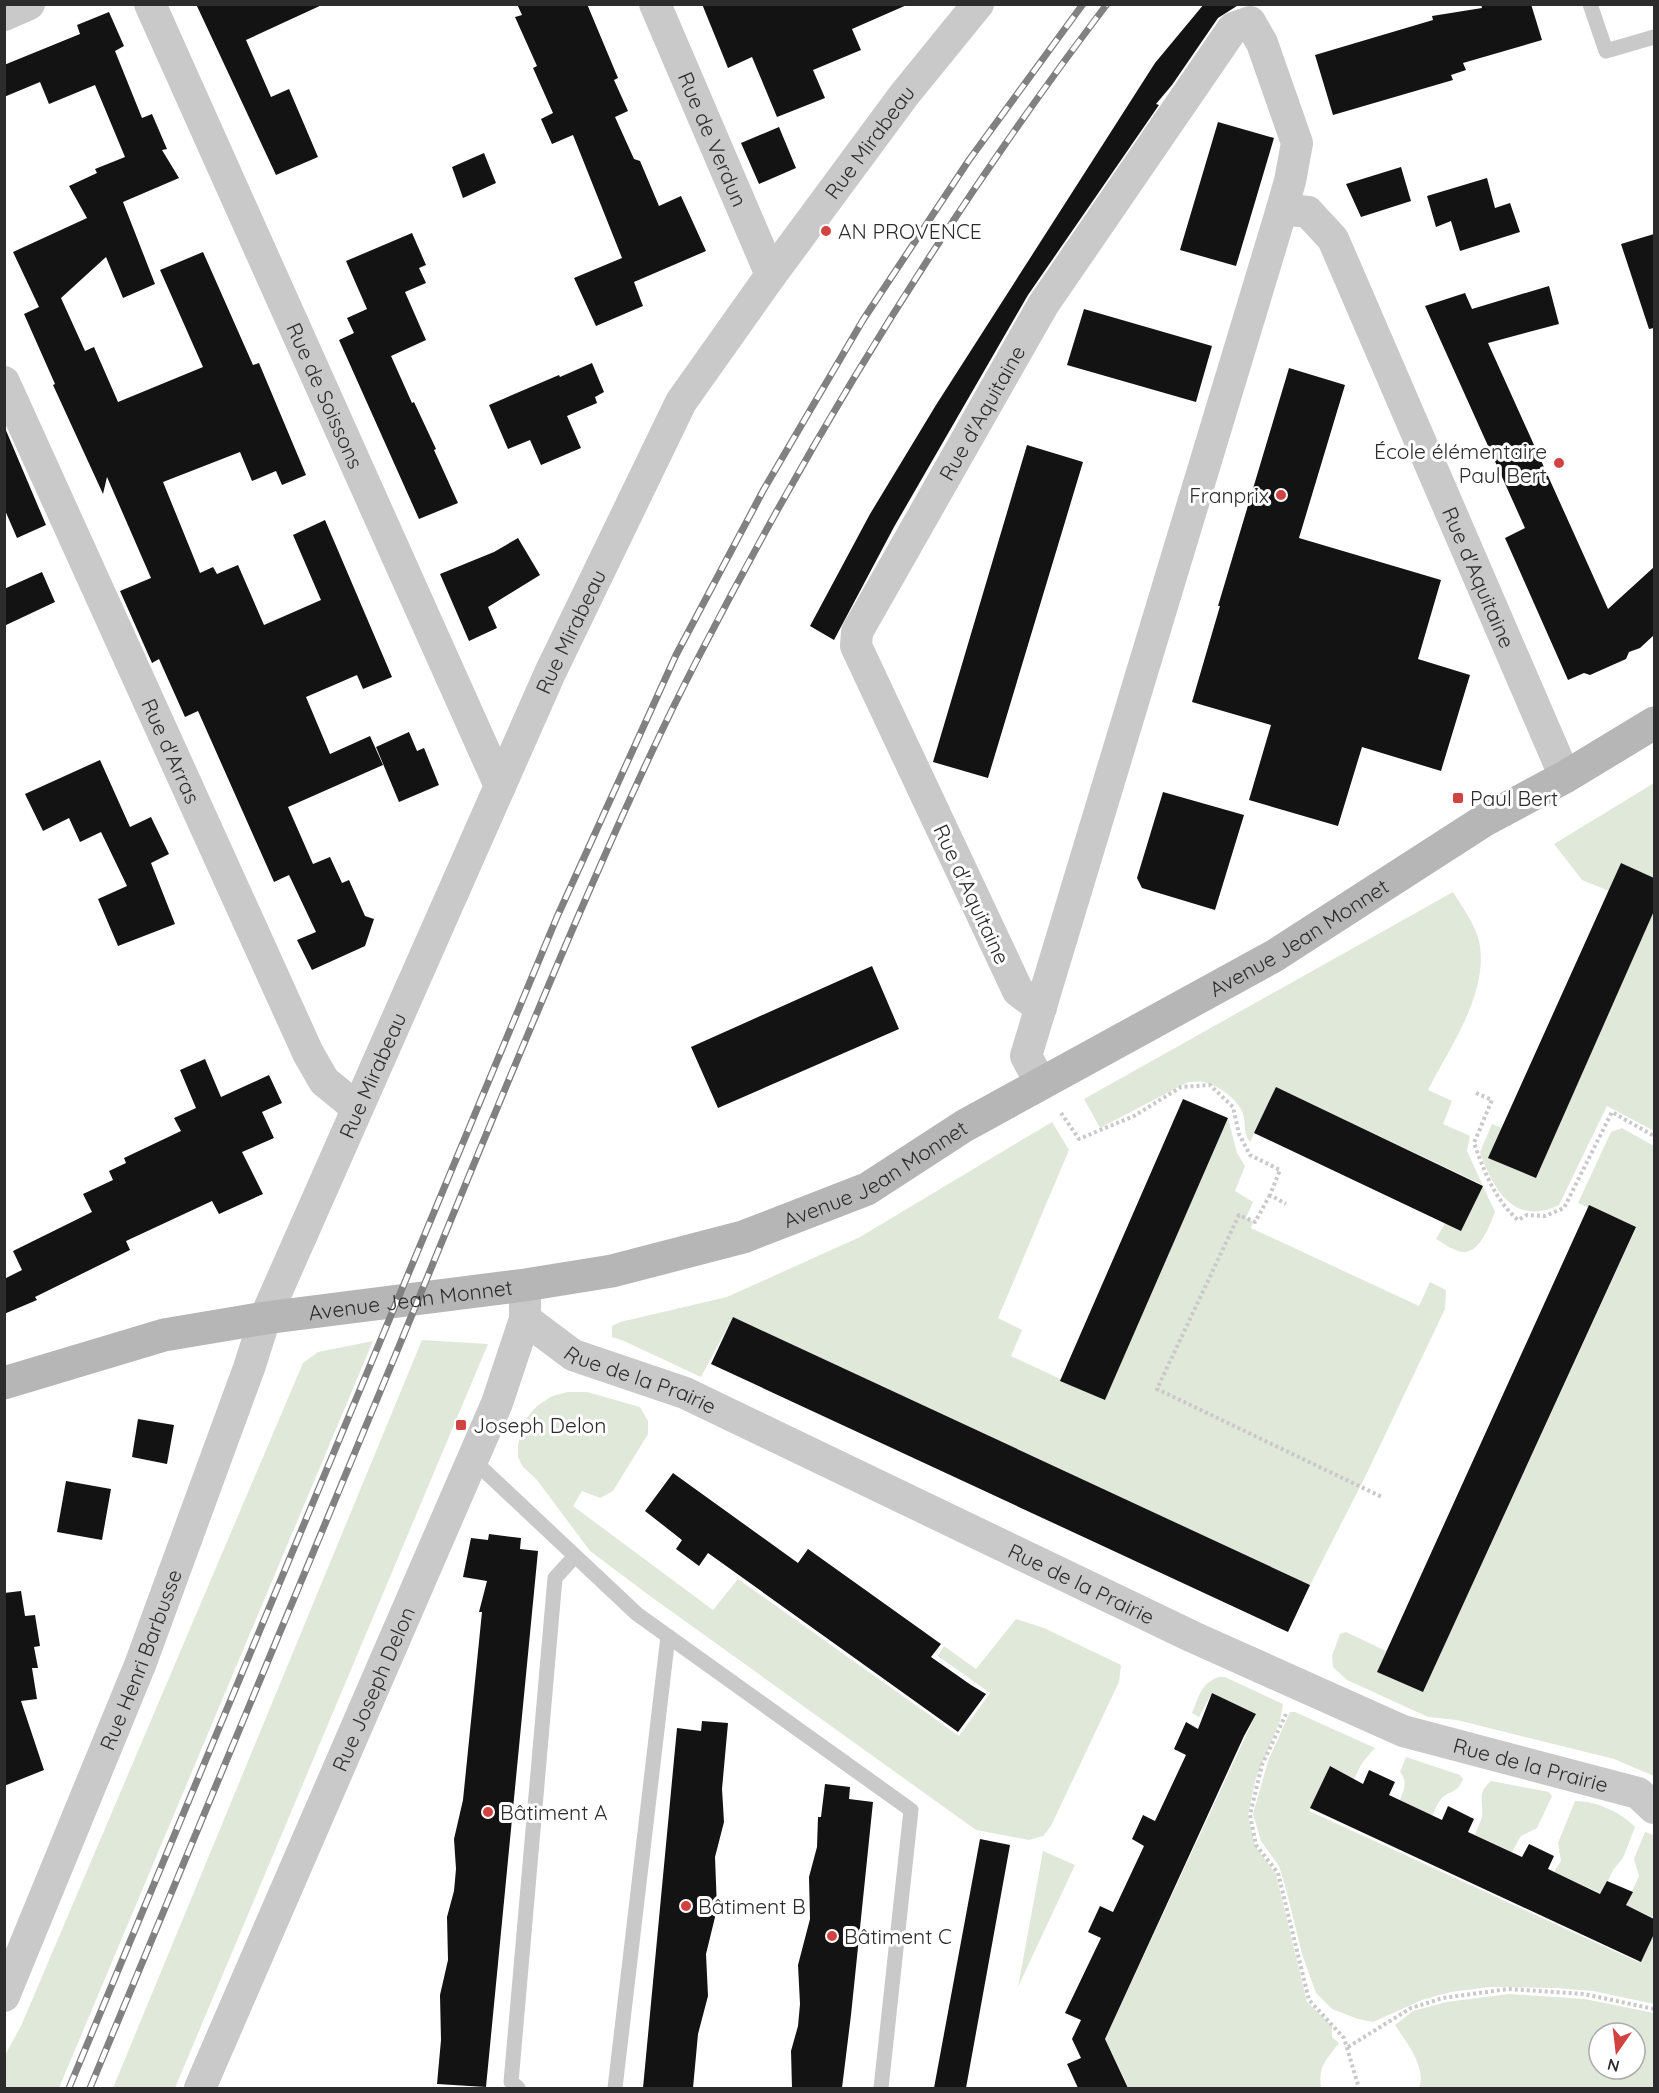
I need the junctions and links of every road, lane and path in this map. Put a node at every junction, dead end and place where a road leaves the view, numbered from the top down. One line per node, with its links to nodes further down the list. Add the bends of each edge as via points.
1 (29, 4): 6 (street)
2 (150, 4): 13 (street, Rue de Soissons)
3 (655, 4): 9 (street, Rue de Verdun)
4 (978, 4): 9 (street, Rue Mirabeau, via 904,95)
5 (1590, 4): 7 (lane, via 1606,51)
6 (4, 15)
7 (1654, 37)
8 (1282, 209): 12 (street, Rue d'Aquitaine, via 1308,212 1333,239); 14 (street, Rue d'Aquitaine); 14 (street, Rue d'Aquitaine, via 1297,143 1262,43 1250,22 1233,28 1043,305 857,632 856,646 1018,991)
9 (771, 275): 13 (street, Rue Mirabeau, via 681,402 555,662)
10 (4, 382): 17 (street, Rue d'Arras, via 308,1053 324,1081)
11 (1654, 723): 12 (main road, Avenue Jean Monnet)
12 (1565, 777): 15 (main road, Avenue Jean Monnet, via 1485,820 1275,956)
13 (500, 786): 17 (street, Rue Mirabeau)
14 (1041, 1008): 15 (street, Rue d'Aquitaine, via 1026,1056)
15 (1041, 1084): 19 (path, via 1079,1139 1134,1116 1181,1087 1210,1085 1233,1107 1239,1134 1250,1155 1280,1170); 21 (main road, Avenue Jean Monnet, via 964,1126 857,1193 743,1237 612,1270)
16 (1476, 1093): 18 (path, via 1492,1100 1474,1143 1504,1208 1518,1220 1564,1208 1612,1112)
17 (357, 1108): 22 (street, Rue Mirabeau)
18 (1654, 1136)
19 (1270, 1195): 20 (path); 26 (path, via 1255,1222 1239,1215 1157,1389)
20 (1286, 1204)
21 (525, 1285): 22 (main road, Avenue Jean Monnet); 23 (street, Rue Joseph Delon)
22 (265, 1318): 24 (main road, Avenue Jean Monnet, via 164,1335); 31 (street, Rue Henri Barbusse, via 140,1665)
23 (525, 1319): 25 (street, Rue Joseph Delon, via 497,1403); 30 (street, Rue de la Prairie, via 573,1355 685,1393 1183,1632 1403,1731 1638,1793)
24 (4, 1383)
25 (472, 1459): 27 (lane); 34 (street, Rue Joseph Delon)
26 (1382, 1497)
27 (575, 1556): 28 (lane, via 637,1614); 35 (lane, via 555,1578 511,2082)
28 (668, 1636): 36 (lane); 37 (lane, via 911,1810)
29 (1287, 1712): 33 (path, via 1262,1765 1250,1815 1256,1845 1278,1873 1309,2000)
30 (1654, 1808)
31 (4, 1996)
32 (1654, 2009): 33 (path, via 1584,1994 1508,1989 1443,1998 1411,2008)
33 (1348, 2047): 38 (path)
34 (200, 2088)
35 (518, 2088)
36 (615, 2088)
37 (881, 2088)
38 (1359, 2088)

